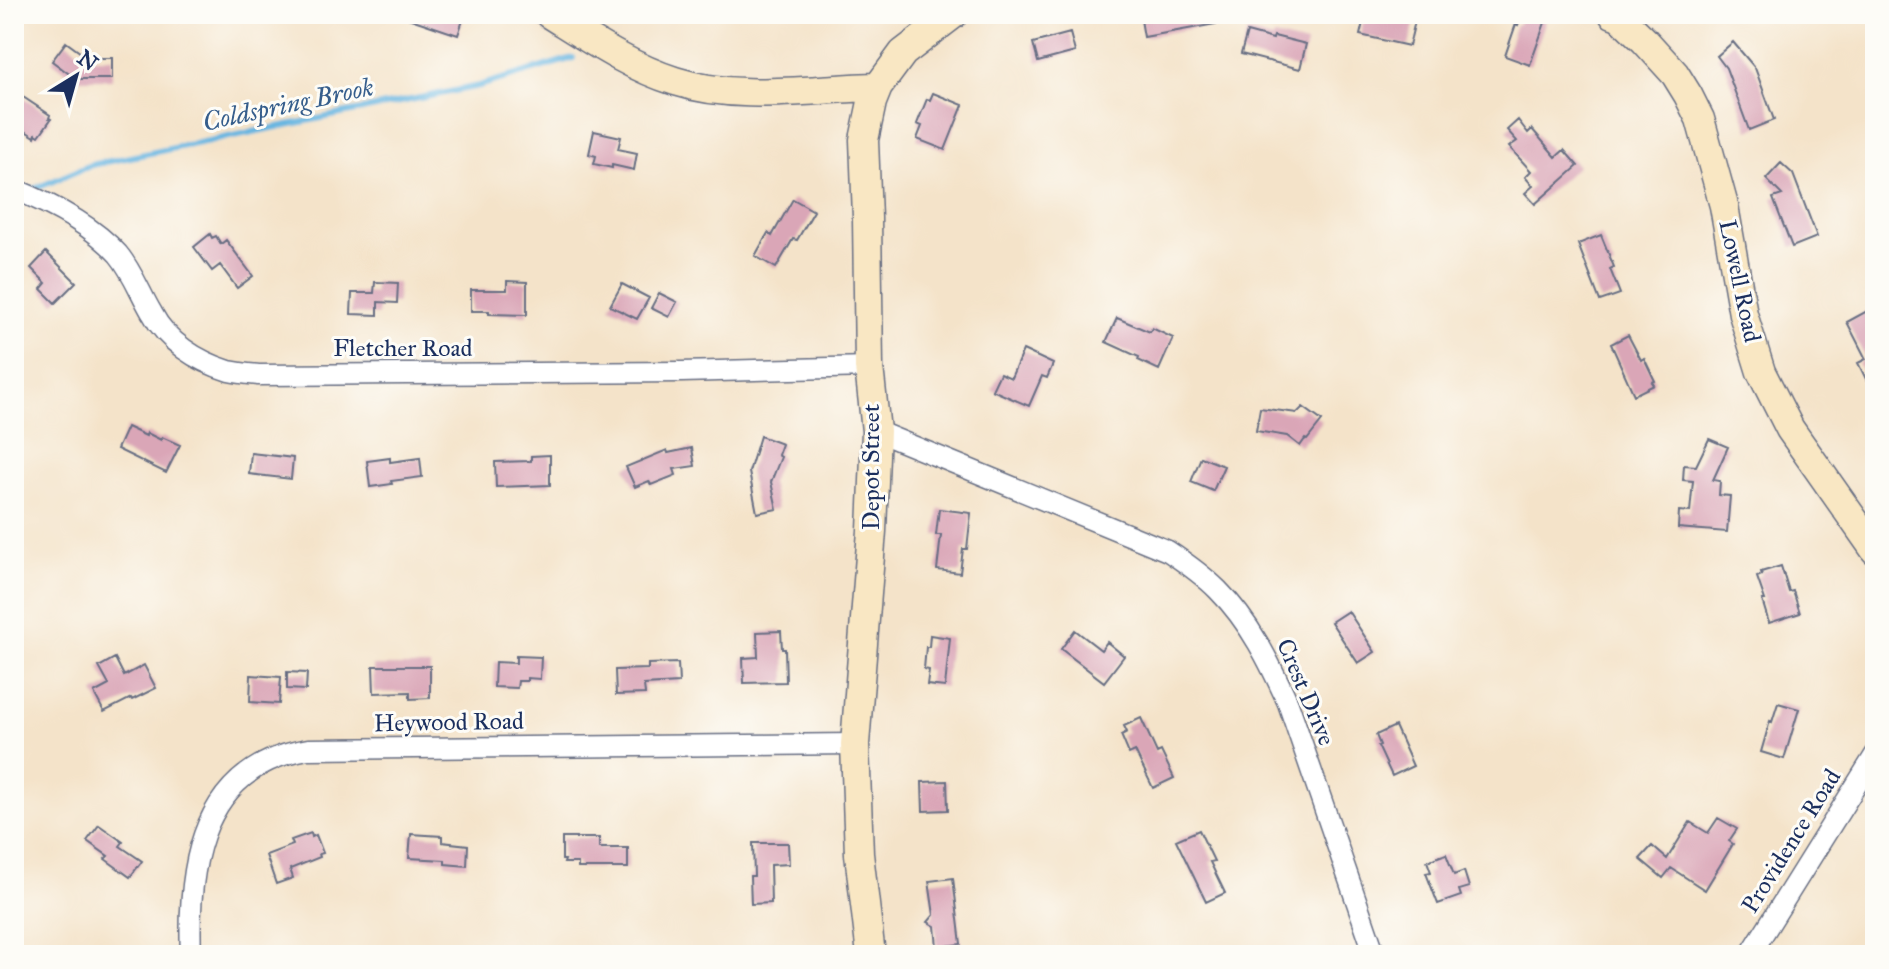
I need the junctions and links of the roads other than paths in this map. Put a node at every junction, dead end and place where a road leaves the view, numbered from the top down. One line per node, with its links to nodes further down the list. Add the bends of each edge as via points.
1 (549, 14): 4 (main road, via 636,65 708,89 794,93)
2 (954, 14): 4 (main road, Depot Street, via 903,53)
3 (1617, 15): 8 (main road, Lowell Road, via 1675,74 1700,119 1761,372 1790,429)
4 (878, 87): 6 (main road, Depot Street, via 864,140)
5 (14, 189): 6 (street, Fletcher Road, via 95,233 127,265 172,341 229,371 259,375)
6 (869, 367): 7 (main road, Depot Street)
7 (876, 431): 9 (main road, Depot Street); 13 (street, Crest Drive, via 1168,551 1220,591 1250,629 1288,703)
8 (1875, 550)
9 (855, 744): 11 (street, Heywood Road, via 289,753 240,778 211,819 194,877); 12 (main road, Depot Street, via 859,854)
10 (1875, 755): 14 (street, Providence Road)
11 (191, 955)
12 (871, 955)
13 (1375, 955)
14 (1750, 955)

